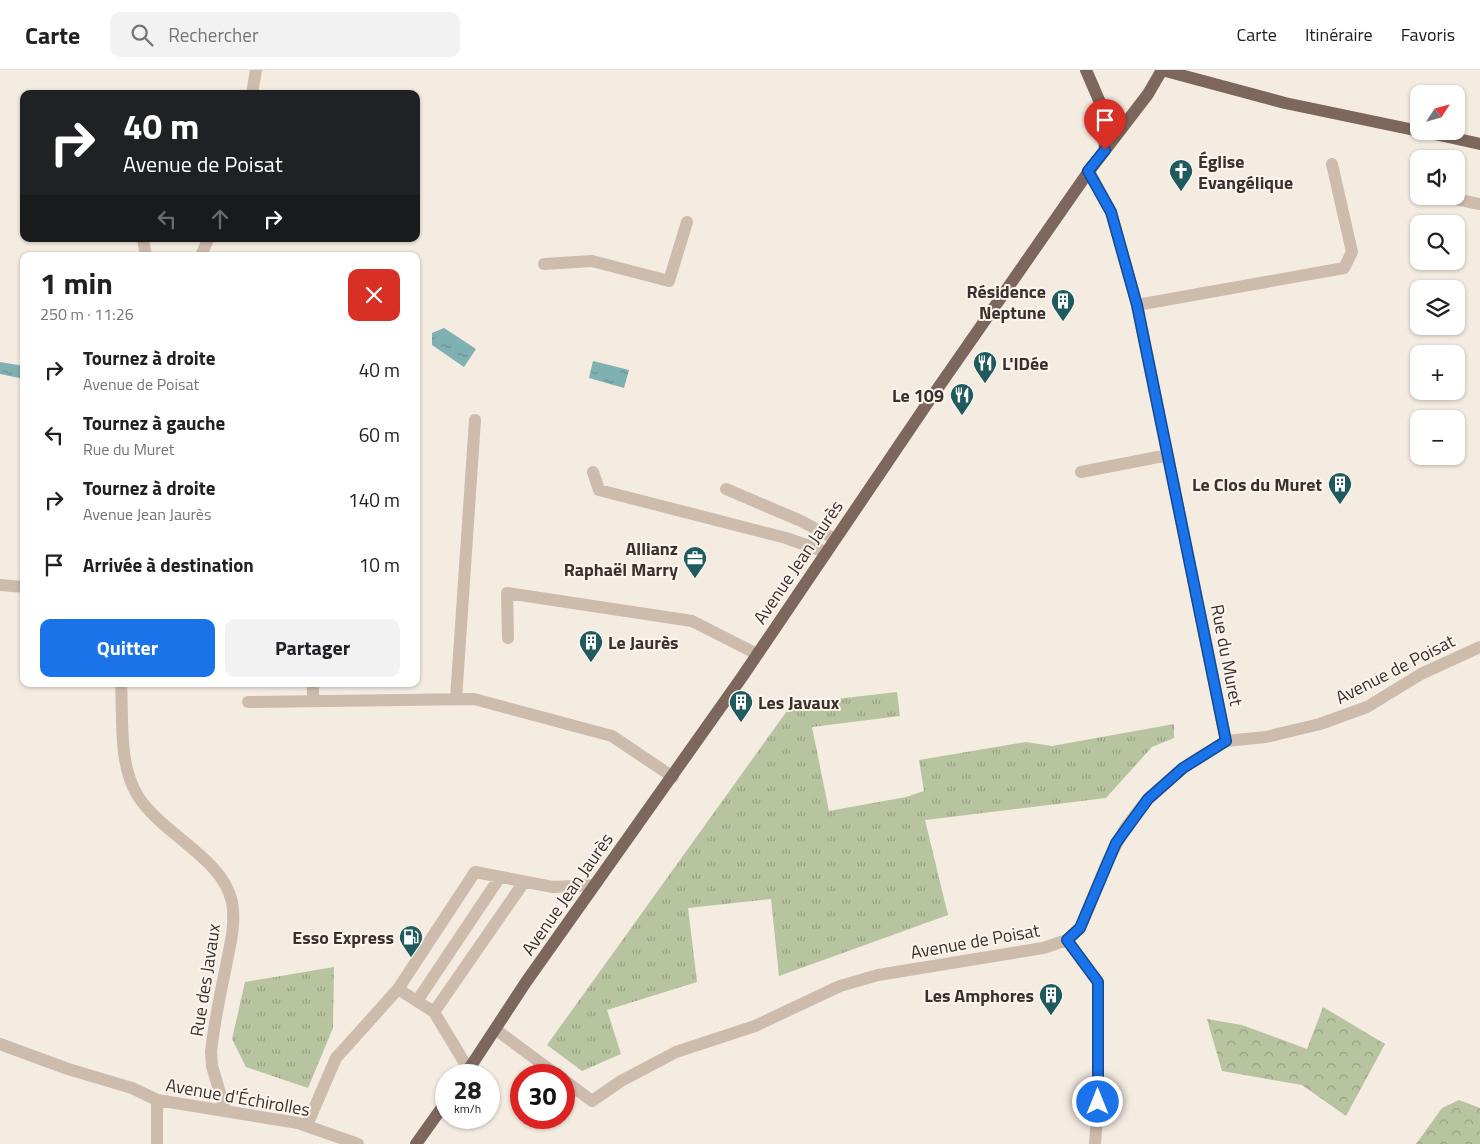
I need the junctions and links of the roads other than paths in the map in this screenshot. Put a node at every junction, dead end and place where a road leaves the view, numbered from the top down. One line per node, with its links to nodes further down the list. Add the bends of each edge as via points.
1 (256, 70): 4 (street)
2 (1086, 70): 8 (main road, via 1102,107)
3 (1162, 70): 5 (main road, via 1285,103); 8 (main road, Avenue Jean Jaurès, via 1148,94)
4 (253, 90)
5 (1410, 129)
6 (1462, 140): 7 (main road)
7 (1480, 144)
8 (1105, 150): 10 (main road, Avenue Jean Jaurès)
9 (1332, 164): 15 (street, via 1352,252 1344,268)
10 (1088, 171): 15 (street, Rue du Muret, via 1111,212); 21 (main road, Avenue Jean Jaurès)
11 (1465, 201): 12 (street)
12 (1480, 204)
13 (687, 222): 14 (street, via 669,281 592,261)
14 (544, 264)
15 (1137, 305): 17 (street, Rue du Muret)
16 (475, 420): 30 (street)
17 (1168, 455): 19 (street); 33 (street, Rue du Muret)
18 (593, 472): 22 (street, via 599,490 786,538)
19 (1081, 472)
20 (726, 489): 21 (street)
21 (835, 539): 22 (main road, Avenue Jean Jaurès)
22 (826, 552): 27 (main road, Avenue Jean Jaurès)
23 (0, 585): 24 (street)
24 (20, 587)
25 (508, 638): 27 (street, via 507,593 692,621)
26 (1480, 647): 33 (street, Avenue de Poisat, via 1421,674 1368,707 1320,724 1266,737)
27 (757, 654): 34 (main road, Avenue Jean Jaurès)
28 (121, 687): 49 (street, Rue des Javaux, via 126,760 134,788 156,820 214,870 232,902 234,926 211,1052)
29 (313, 687): 31 (street)
30 (456, 699): 31 (street); 34 (street, via 474,699 612,736)
31 (313, 701): 32 (street)
32 (248, 702)
33 (1226, 741): 38 (street, Avenue de Poisat, via 1183,768 1148,799 1116,843 1080,928)
34 (673, 776): 37 (main road, Avenue Jean Jaurès)
35 (500, 877): 36 (street); 39 (street, via 474,872); 40 (street)
36 (524, 882): 37 (street, via 553,887); 41 (street)
37 (595, 885): 42 (main road, Avenue Jean Jaurès)
38 (1067, 940): 47 (street, Avenue de Poisat, via 1033,950 878,975 840,986 755,1026 676,1052 621,1081 592,1101); 55 (street, via 1098,982)
39 (398, 989): 40 (street); 51 (street, via 336,1058)
40 (417, 1001): 41 (street)
41 (434, 1012): 44 (street)
42 (495, 1029): 45 (main road, Avenue Jean Jaurès); 46 (street)
43 (0, 1044): 48 (street, Avenue d'Échirolles, via 132,1088)
44 (463, 1064)
45 (472, 1064)
46 (542, 1064)
47 (575, 1088)
48 (157, 1100): 49 (street, Avenue d'Échirolles); 52 (street)
49 (225, 1110): 51 (street, Avenue d'Échirolles)
50 (435, 1117): 54 (main road)
51 (307, 1125): 53 (street, Avenue d'Échirolles)
52 (157, 1144)
53 (358, 1144)
54 (416, 1144)
55 (1095, 1144)

